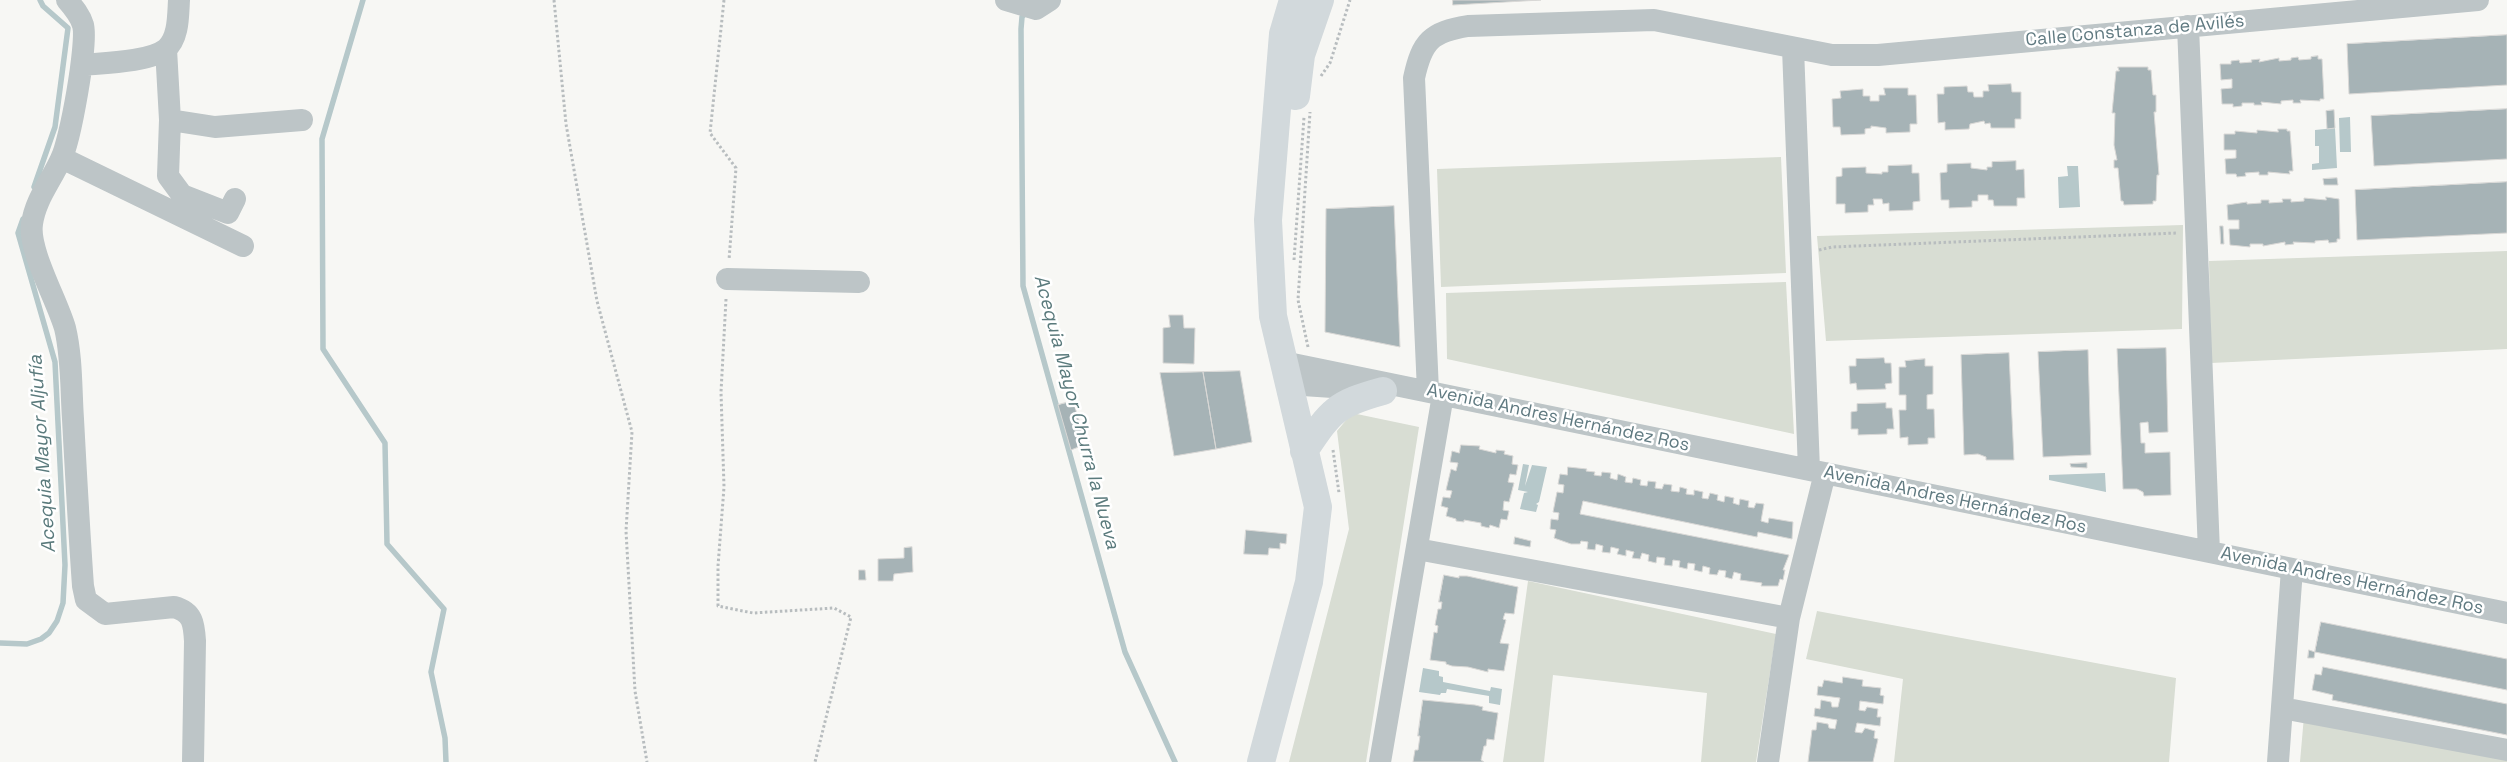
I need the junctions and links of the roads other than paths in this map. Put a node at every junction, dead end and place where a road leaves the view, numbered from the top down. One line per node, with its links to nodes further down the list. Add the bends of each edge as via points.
1 (67, 0): 9 (street, via 77,11 83,26 85,46)
2 (179, 0): 7 (street, via 175,33)
3 (1293, 0): 17 (main road, via 1284,34 1268,220)
4 (1320, 0): 17 (main road, via 1301,55)
5 (2478, 0): 6 (street, Calle Constanza de Avilés)
6 (2188, 26): 8 (street, Calle Constanza de Avilés, via 1878,55 1832,55); 24 (street)
7 (166, 48): 9 (street, via 157,54); 10 (street)
8 (1793, 48): 20 (street, Calle Constanza de Avilés, via 1654,20 1468,26 1449,29 1432,38 1419,54 1414,78); 22 (street, via 1801,252)
9 (82, 65): 12 (street)
10 (170, 120): 11 (street, via 216,127); 13 (street, via 168,176 182,195 228,213)
11 (302, 120)
12 (62, 158): 14 (street); 30 (street, via 33,212 31,229 34,247 65,330 86,600 105,614 174,607 191,616 195,641)
13 (235, 199)
14 (243, 246)
15 (727, 279): 16 (street)
16 (859, 282)
17 (1273, 301): 18 (main road)
18 (1286, 373): 19 (street, Avenida Andres Hernández Ros); 21 (main road)
19 (1393, 388): 20 (street, Avenida Andres Hernández Ros); 21 (main road, via 1352,399 1339,406)
20 (1436, 393): 22 (street, Avenida Andres Hernández Ros); 23 (street, Calle Constanza de Avilés)
21 (1304, 451): 31 (main road, via 1318,506 1309,582)
22 (1817, 471): 24 (street, Avenida Andres Hernández Ros); 27 (street)
23 (1417, 549): 27 (street); 32 (street, Calle Constanza de Avilés)
24 (2209, 552): 25 (street, Avenida Andres Hernández Ros)
25 (2292, 569): 26 (street, Avenida Andres Hernández Ros); 28 (street)
26 (2507, 613)
27 (1789, 618): 33 (street)
28 (2282, 708): 29 (street); 34 (street)
29 (2507, 750)
30 (193, 762)
31 (1261, 762)
32 (1380, 762)
33 (1768, 762)
34 (2278, 762)

